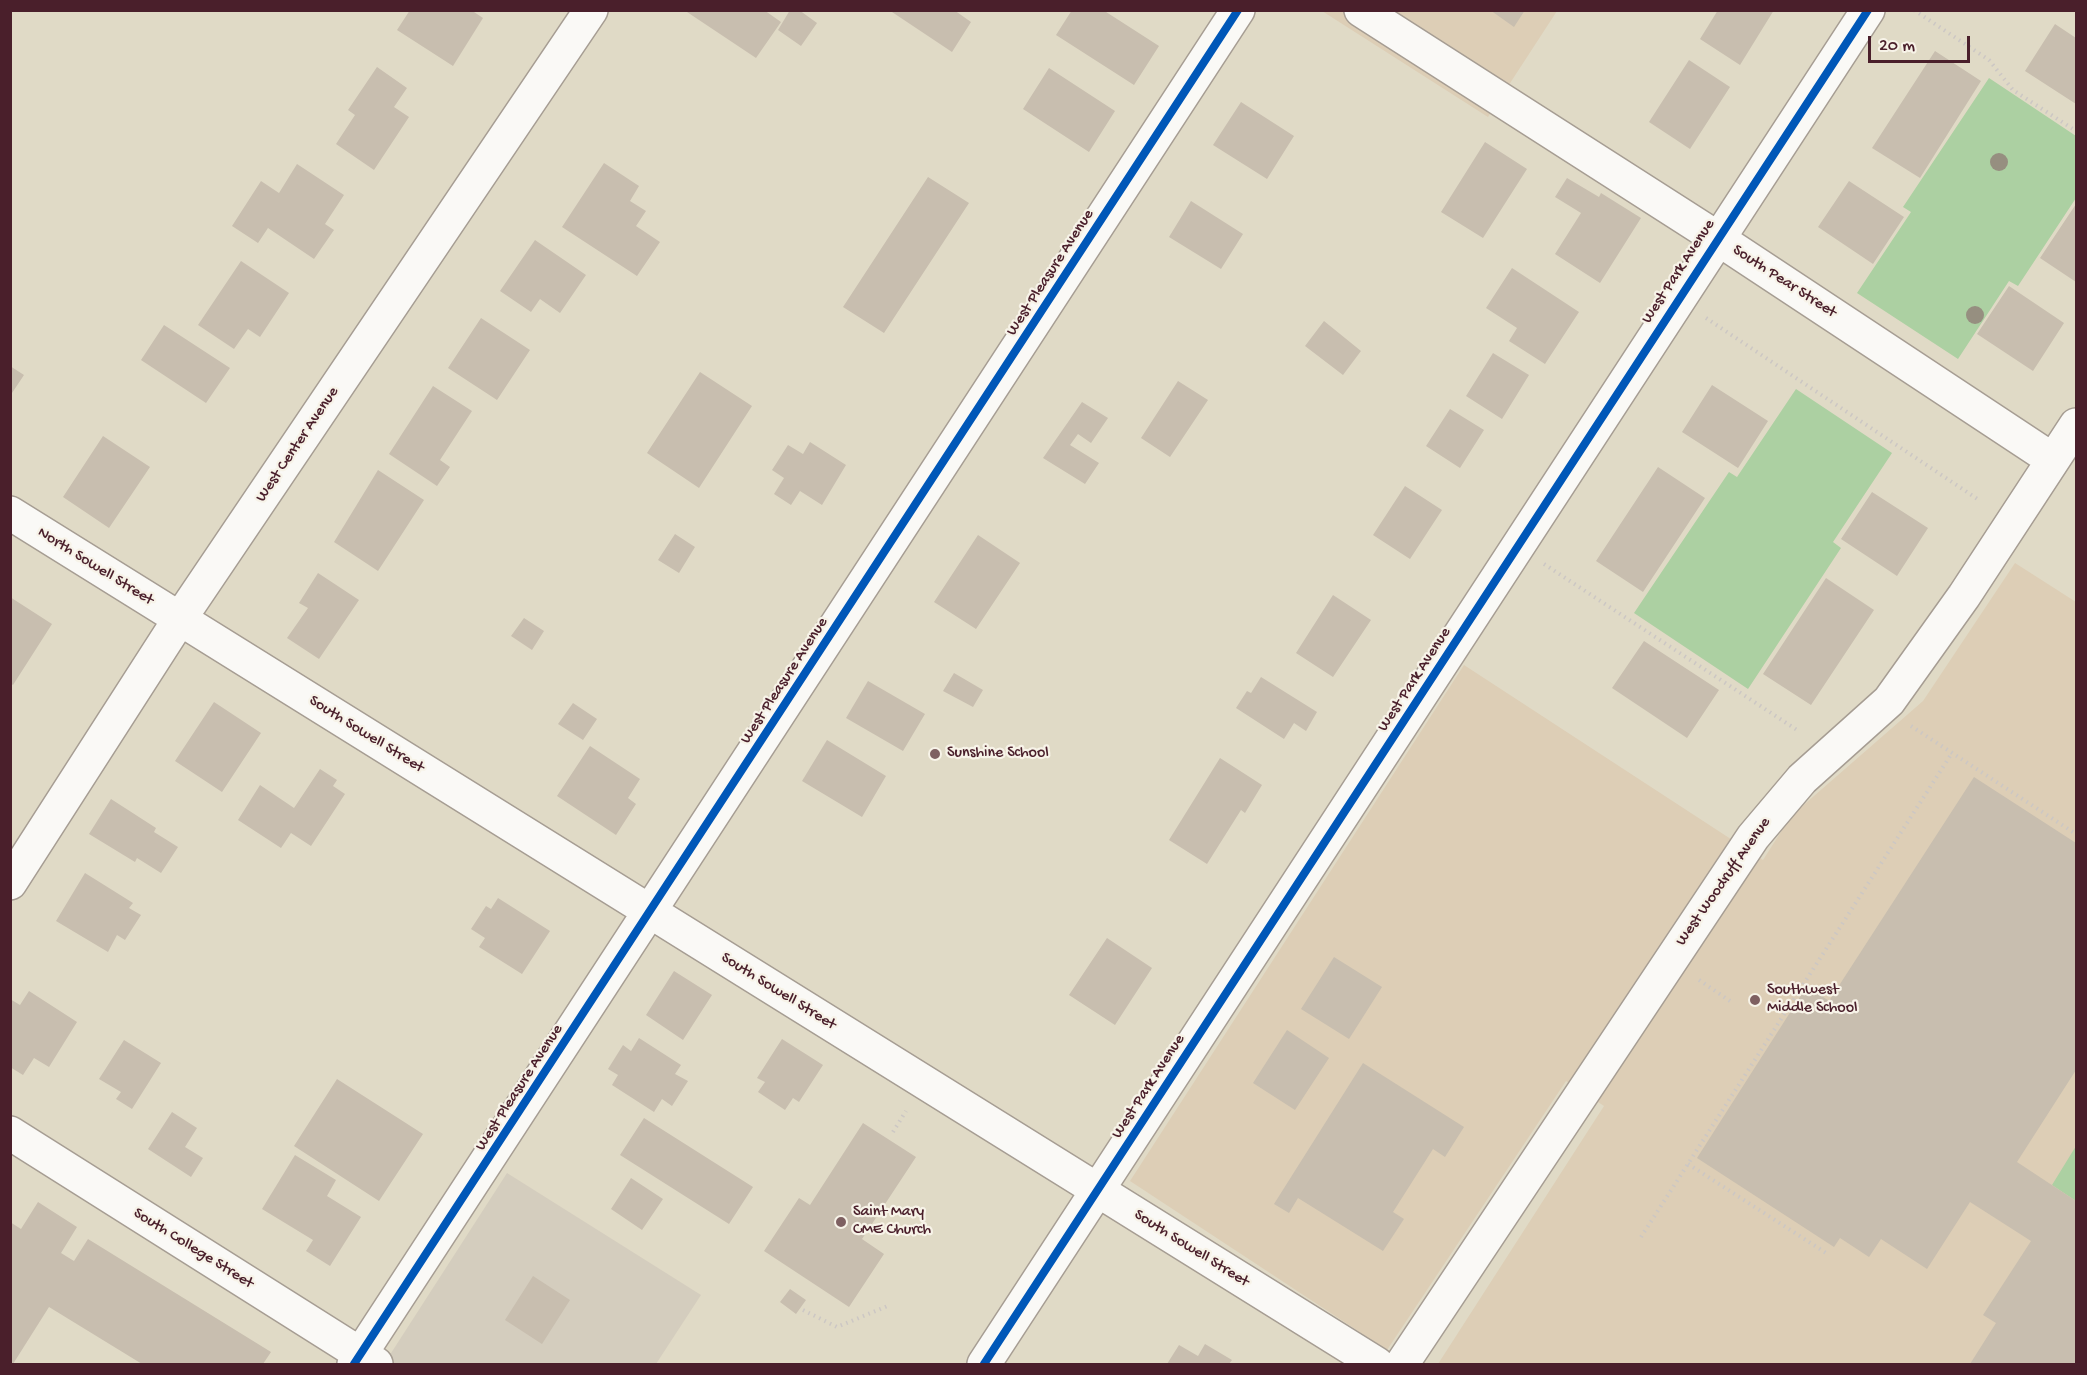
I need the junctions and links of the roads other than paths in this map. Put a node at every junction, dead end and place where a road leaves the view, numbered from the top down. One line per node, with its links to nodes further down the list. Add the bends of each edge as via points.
1 (591, 10): 9 (street, West Center Avenue)
2 (1238, 10): 11 (street, West Pleasure Avenue)
3 (1361, 10): 5 (street, South Pear Street)
4 (1868, 10): 5 (street, West Park Avenue)
5 (1717, 238): 7 (street, South Pear Street); 13 (street, West Park Avenue)
6 (2076, 425): 7 (street, West Woodruff Avenue)
7 (2054, 460): 17 (street, West Woodruff Avenue, via 1889,701 1803,778 1753,837)
8 (10, 513): 9 (street, North Sowell Street)
9 (179, 620): 10 (street, West Center Avenue); 11 (street, South Sowell Street)
10 (10, 883)
11 (650, 913): 13 (street, South Sowell Street); 14 (street, West Pleasure Avenue)
12 (10, 1133): 14 (street, South College Street)
13 (1097, 1191): 15 (street, West Park Avenue); 16 (street, South Sowell Street)
14 (364, 1361)
15 (984, 1365)
16 (1377, 1365)
17 (1402, 1365)

